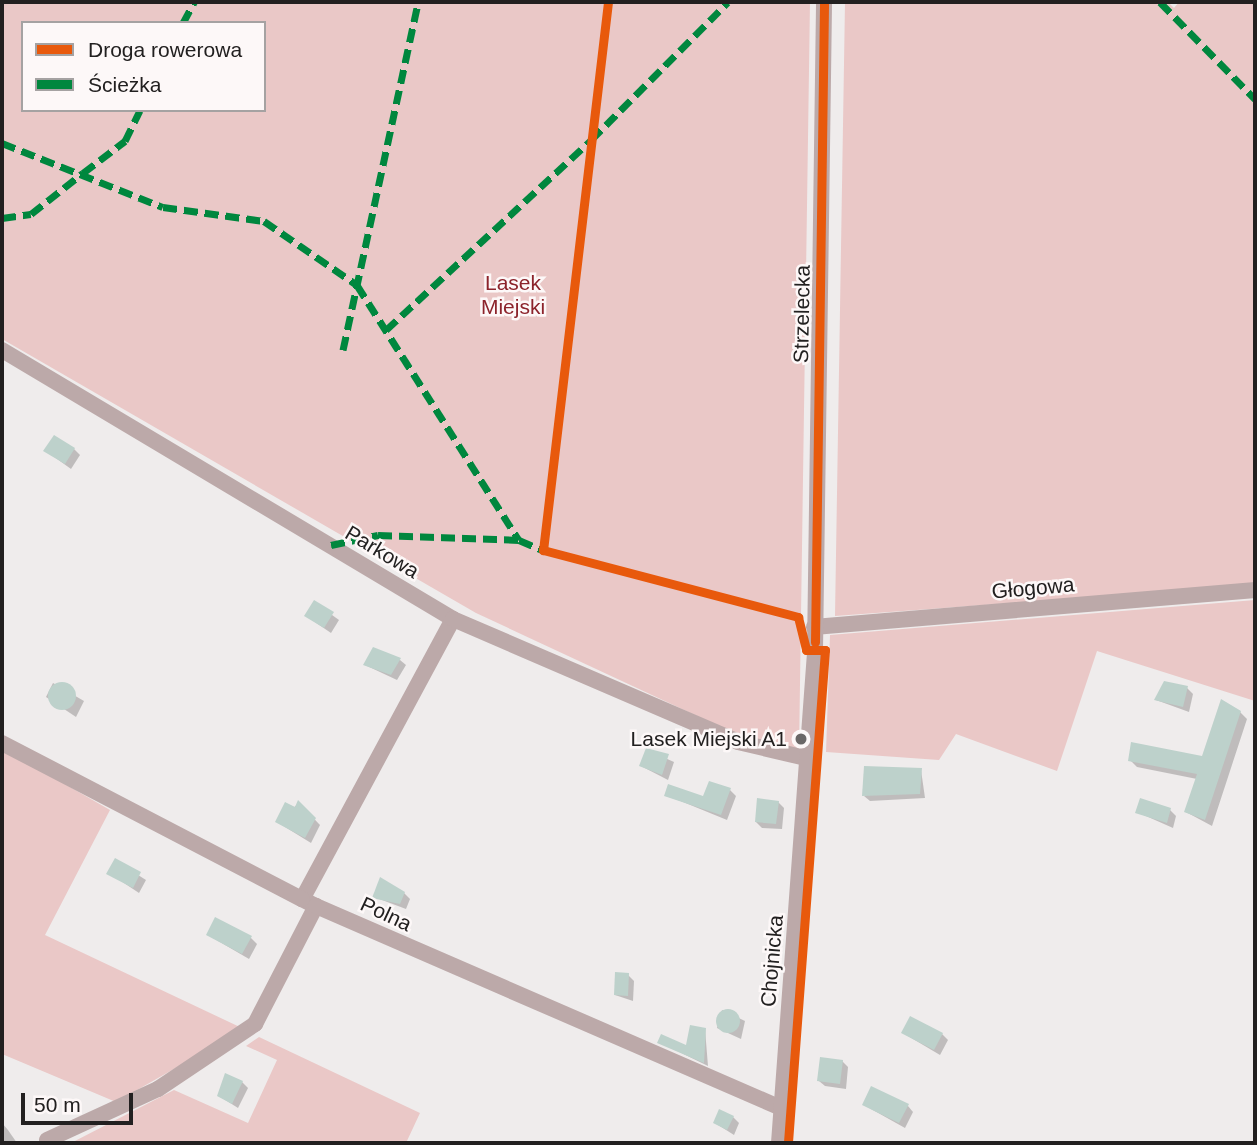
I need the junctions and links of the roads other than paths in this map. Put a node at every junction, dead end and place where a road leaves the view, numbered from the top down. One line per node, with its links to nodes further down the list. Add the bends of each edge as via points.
1 (824, 2): 5 (street, Strzelecka)
2 (2, 350): 4 (street, Parkowa)
3 (1255, 590): 5 (street, Głogowa)
4 (453, 619): 7 (street, Parkowa, via 738,742); 9 (street)
5 (814, 627): 7 (street, Strzelecka)
6 (2, 743): 9 (street, Polna)
7 (810, 759): 8 (street, Strzelecka)
8 (808, 783): 10 (street, Chojnicka)
9 (309, 902): 10 (street, Polna); 11 (street, via 255,1024 158,1089)
10 (781, 1108): 12 (street, Chojnicka)
11 (47, 1140)
12 (779, 1143)

